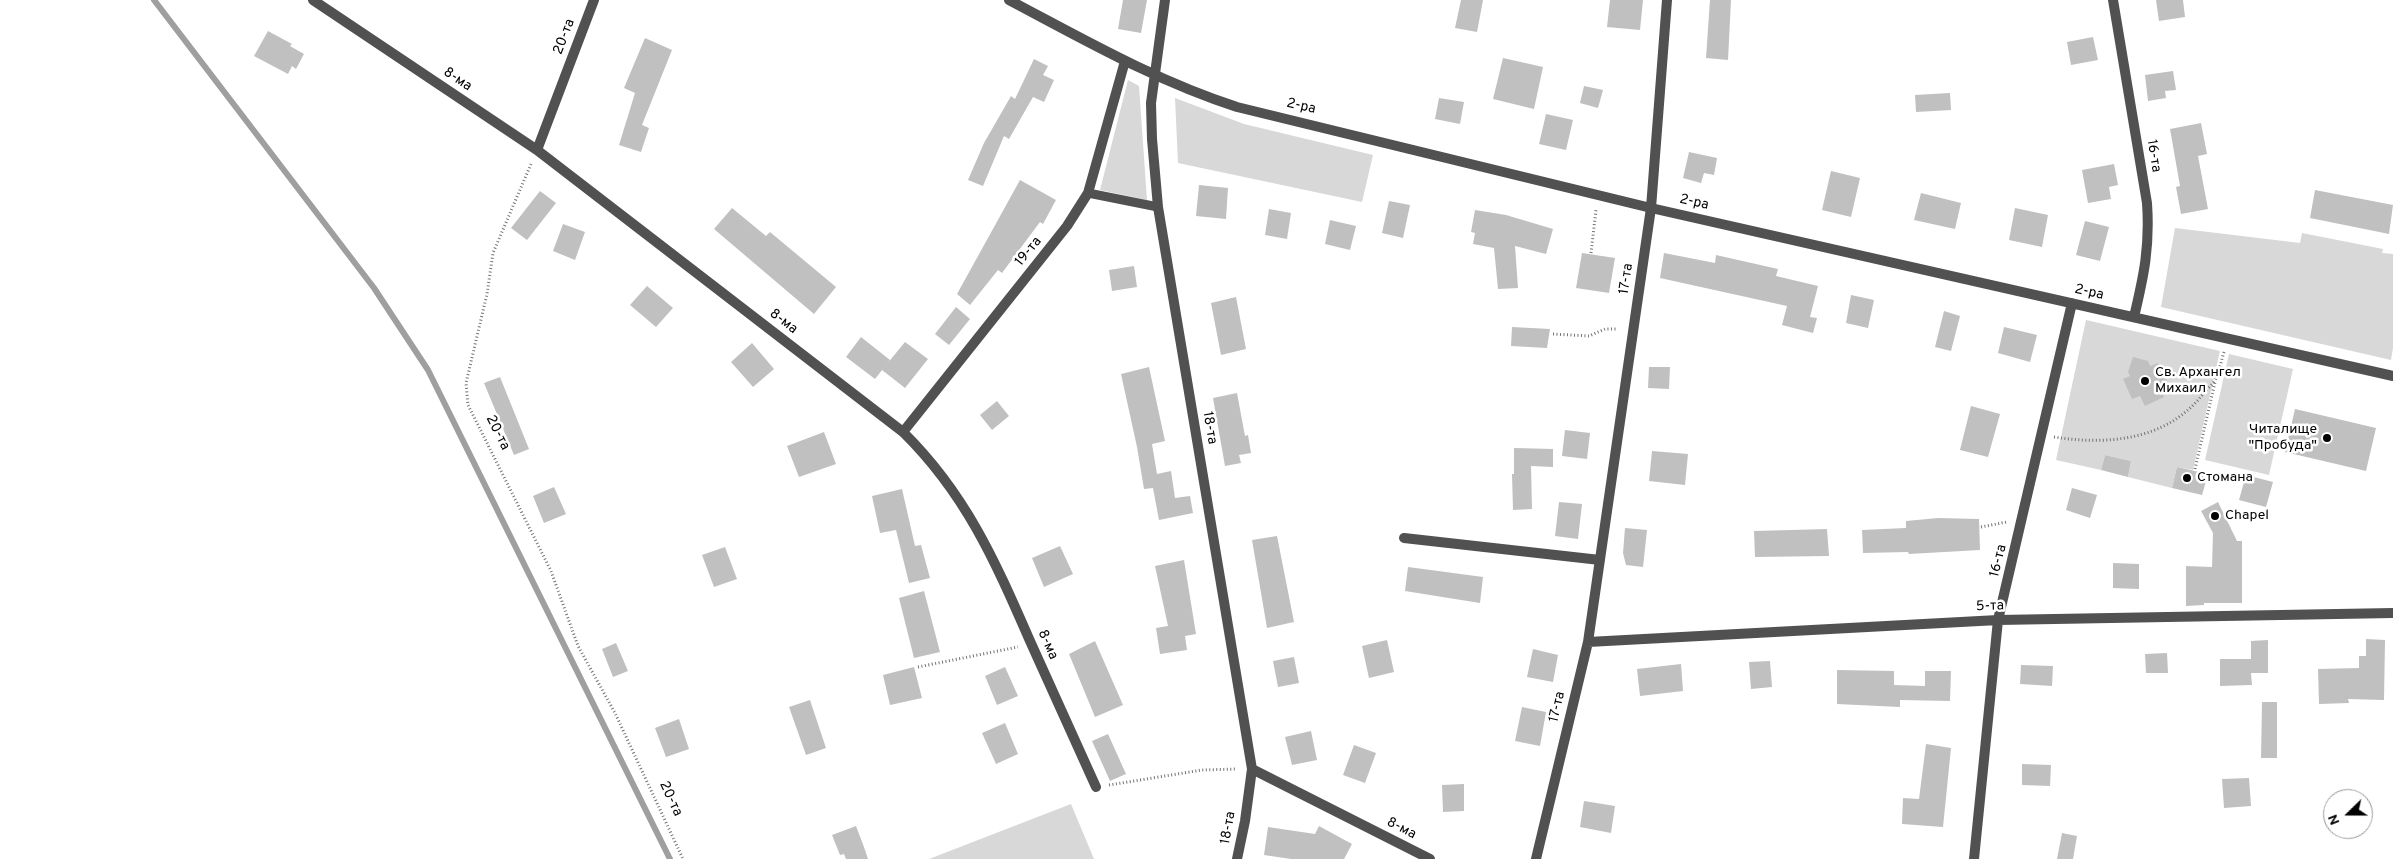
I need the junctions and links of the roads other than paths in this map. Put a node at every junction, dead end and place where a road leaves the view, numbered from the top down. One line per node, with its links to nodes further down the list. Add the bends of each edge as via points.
1 (313, 0): 9 (street, 8-ма)
2 (594, 0): 9 (street, 20-та)
3 (1009, 0): 7 (street, 2-ра)
4 (1165, 0): 8 (street, 18-та)
5 (1667, 0): 12 (street, 17-та)
6 (2113, 0): 14 (street, 16-та, via 2147,203 2146,270)
7 (1125, 62): 8 (street, 2-ра); 10 (street, 19-та)
8 (1154, 75): 11 (street, 18-та, via 1152,139); 12 (street, 2-ра, via 1236,107)
9 (537, 150): 16 (street, 8-ма)
10 (1088, 193): 11 (lane); 16 (street, 19-та, via 1067,226)
11 (1158, 207): 22 (street, 18-та)
12 (1651, 208): 13 (street, 2-ра); 18 (street, 17-та)
13 (2072, 303): 14 (street, 2-ра); 20 (street, 16-та)
14 (2134, 317): 15 (street, 2-ра)
15 (2393, 376)
16 (903, 432): 23 (street, 8-ма, via 925,454 962,502 986,545)
17 (1404, 538): 18 (street)
18 (1600, 560): 21 (street, 17-та)
19 (2393, 613): 20 (street, 5-та)
20 (1998, 620): 21 (street, 5-та); 27 (street, 16-та)
21 (1588, 642): 26 (street, 17-та)
22 (1252, 769): 24 (street, 18-та); 25 (street, 8-ма)
23 (1096, 787)
24 (1237, 859)
25 (1430, 859)
26 (1536, 859)
27 (1974, 859)

